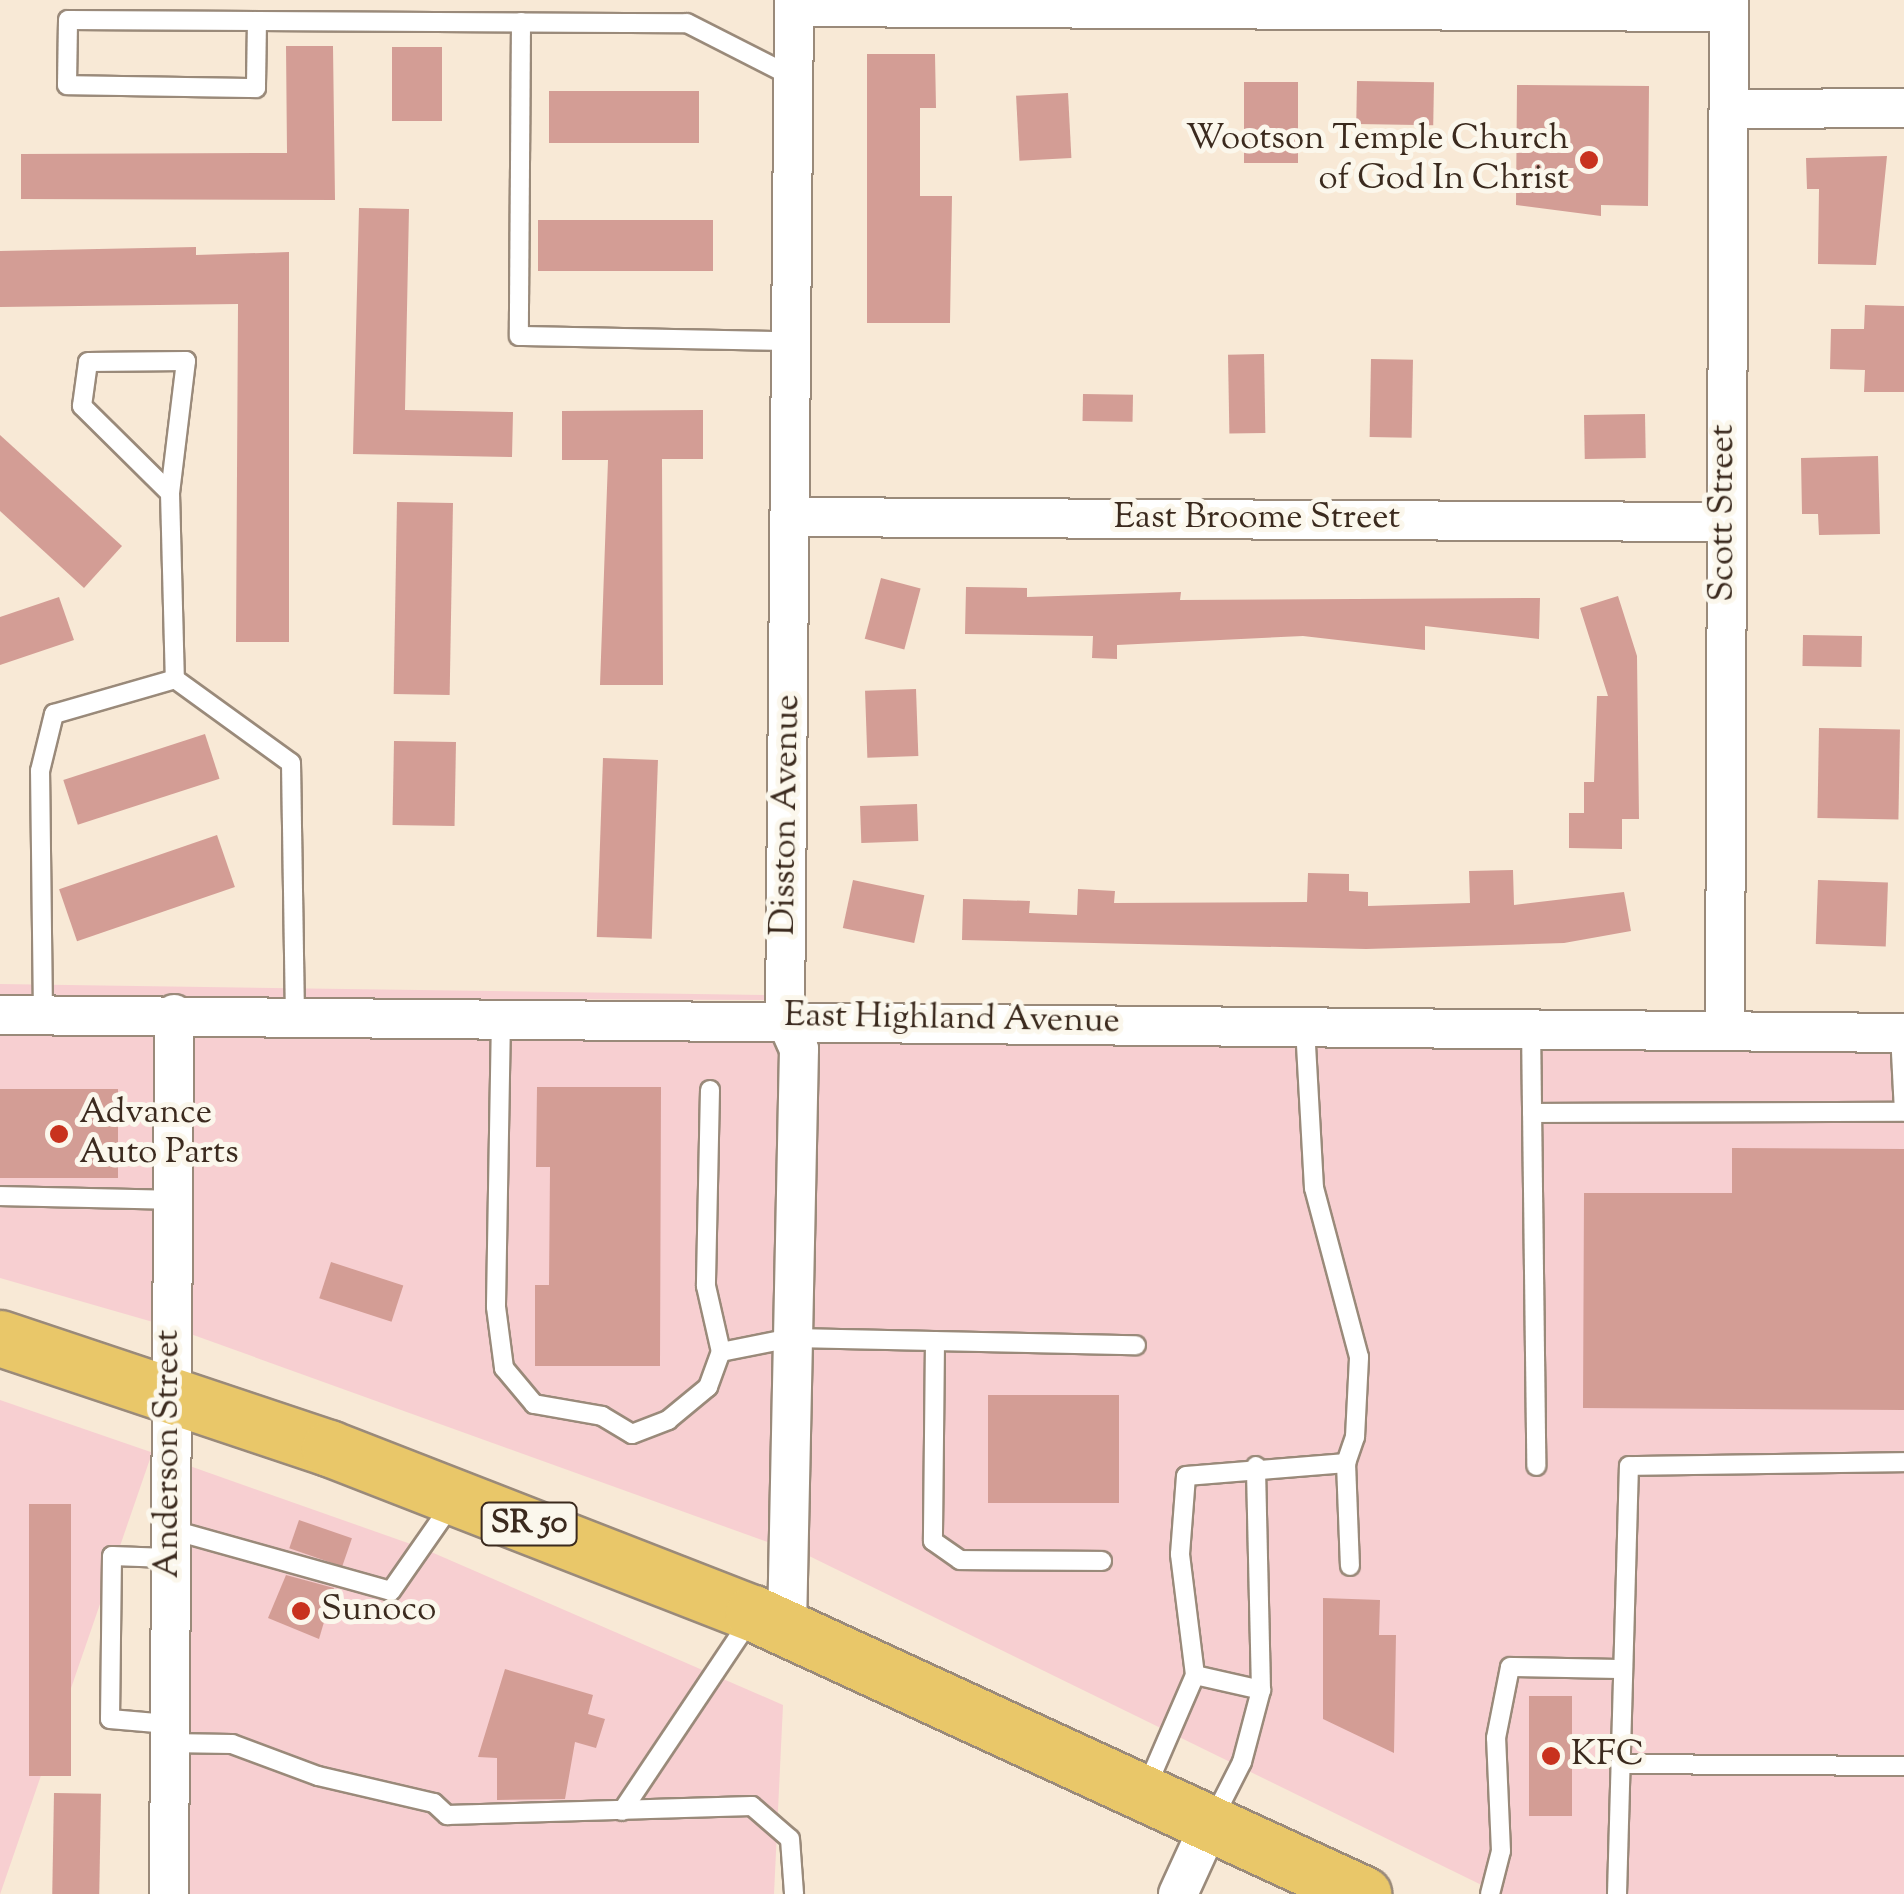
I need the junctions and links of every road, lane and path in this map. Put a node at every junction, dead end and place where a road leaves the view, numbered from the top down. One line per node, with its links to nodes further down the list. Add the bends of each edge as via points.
1 (794, 3): 3 (street); 6 (street, Disston Avenue)
2 (1729, 6): 3 (street); 8 (street, Scott Street)
3 (1525, 7)
4 (256, 20): 4 (lane, via 68,20 67,85 256,88); 5 (lane)
5 (521, 22): 6 (lane, via 687,23); 9 (lane, via 519,336)
6 (793, 76): 9 (street, Disston Avenue)
7 (1904, 108): 8 (street)
8 (1728, 109): 12 (street, Scott Street)
9 (790, 341): 11 (street, Disston Avenue)
10 (170, 493): 10 (lane, via 186,362 88,362 82,406); 13 (lane)
11 (790, 517): 12 (street, East Broome Street); 19 (street, Disston Avenue)
12 (1723, 522): 22 (street, Scott Street)
13 (175, 678): 15 (lane, via 54,714 40,771); 17 (lane, via 291,763)
14 (0, 1014): 15 (street, East Highland Avenue)
15 (43, 1014): 16 (street, East Highland Avenue)
16 (174, 1014): 17 (street, East Highland Avenue); 28 (street, Anderson Street)
17 (295, 1018): 18 (street, East Highland Avenue)
18 (501, 1018): 19 (street, East Highland Avenue); 33 (lane, via 496,1307 504,1368 534,1404 602,1416 632,1434 668,1420 708,1387)
19 (785, 1018): 20 (street, East Highland Avenue); 30 (street, Disston Avenue, via 798,1049)
20 (1305, 1024): 21 (street, East Highland Avenue); 36 (lane, via 1314,1188 1359,1356)
21 (1532, 1025): 22 (street, East Highland Avenue); 26 (lane)
22 (1725, 1026): 23 (street, East Highland Avenue)
23 (1902, 1033): 25 (lane)
24 (710, 1090): 33 (lane, via 706,1286)
25 (1902, 1112): 26 (lane)
26 (1532, 1113): 38 (lane)
27 (0, 1196): 28 (lane)
28 (171, 1200): 34 (street, Anderson Street)
29 (0, 1338): 34 (highway, SR 50)
30 (791, 1338): 31 (lane); 33 (lane); 43 (street, Disston Avenue)
31 (934, 1341): 32 (lane); 41 (lane, via 933,1541 960,1560)
32 (1136, 1345)
33 (721, 1352)
34 (168, 1392): 39 (highway, SR 50); 40 (street, Anderson Street)
35 (1904, 1462): 44 (lane, via 1629,1466)
36 (1346, 1463): 37 (lane); 42 (lane)
37 (1256, 1466): 45 (lane, via 1186,1476 1180,1554); 46 (lane)
38 (1536, 1466)
39 (457, 1497): 40 (lane, via 391,1591); 43 (highway, SR 50)
40 (168, 1544): 47 (street, Anderson Street); 47 (lane, via 112,1556 110,1719)
41 (1102, 1561)
42 (1350, 1566)
43 (770, 1620): 50 (highway, SR 50); 51 (lane)
44 (1623, 1669): 48 (lane); 57 (lane, via 1510,1666 1503,1677 1500,1851)
45 (1195, 1675): 46 (lane); 50 (lane)
46 (1261, 1690): 52 (lane, via 1242,1762)
47 (168, 1733): 51 (lane, via 232,1744 318,1776 434,1802 447,1816); 53 (street, Anderson Street)
48 (1620, 1764): 49 (lane); 58 (lane)
49 (1904, 1766)
50 (1146, 1790): 52 (highway, SR 50)
51 (622, 1811): 54 (lane, via 685,1803 761,1810 790,1839)
52 (1212, 1822): 55 (street); 56 (highway, SR 50)
53 (168, 1894)
54 (794, 1894)
55 (1178, 1894)
56 (1363, 1894)
57 (1490, 1894)
58 (1617, 1894)

